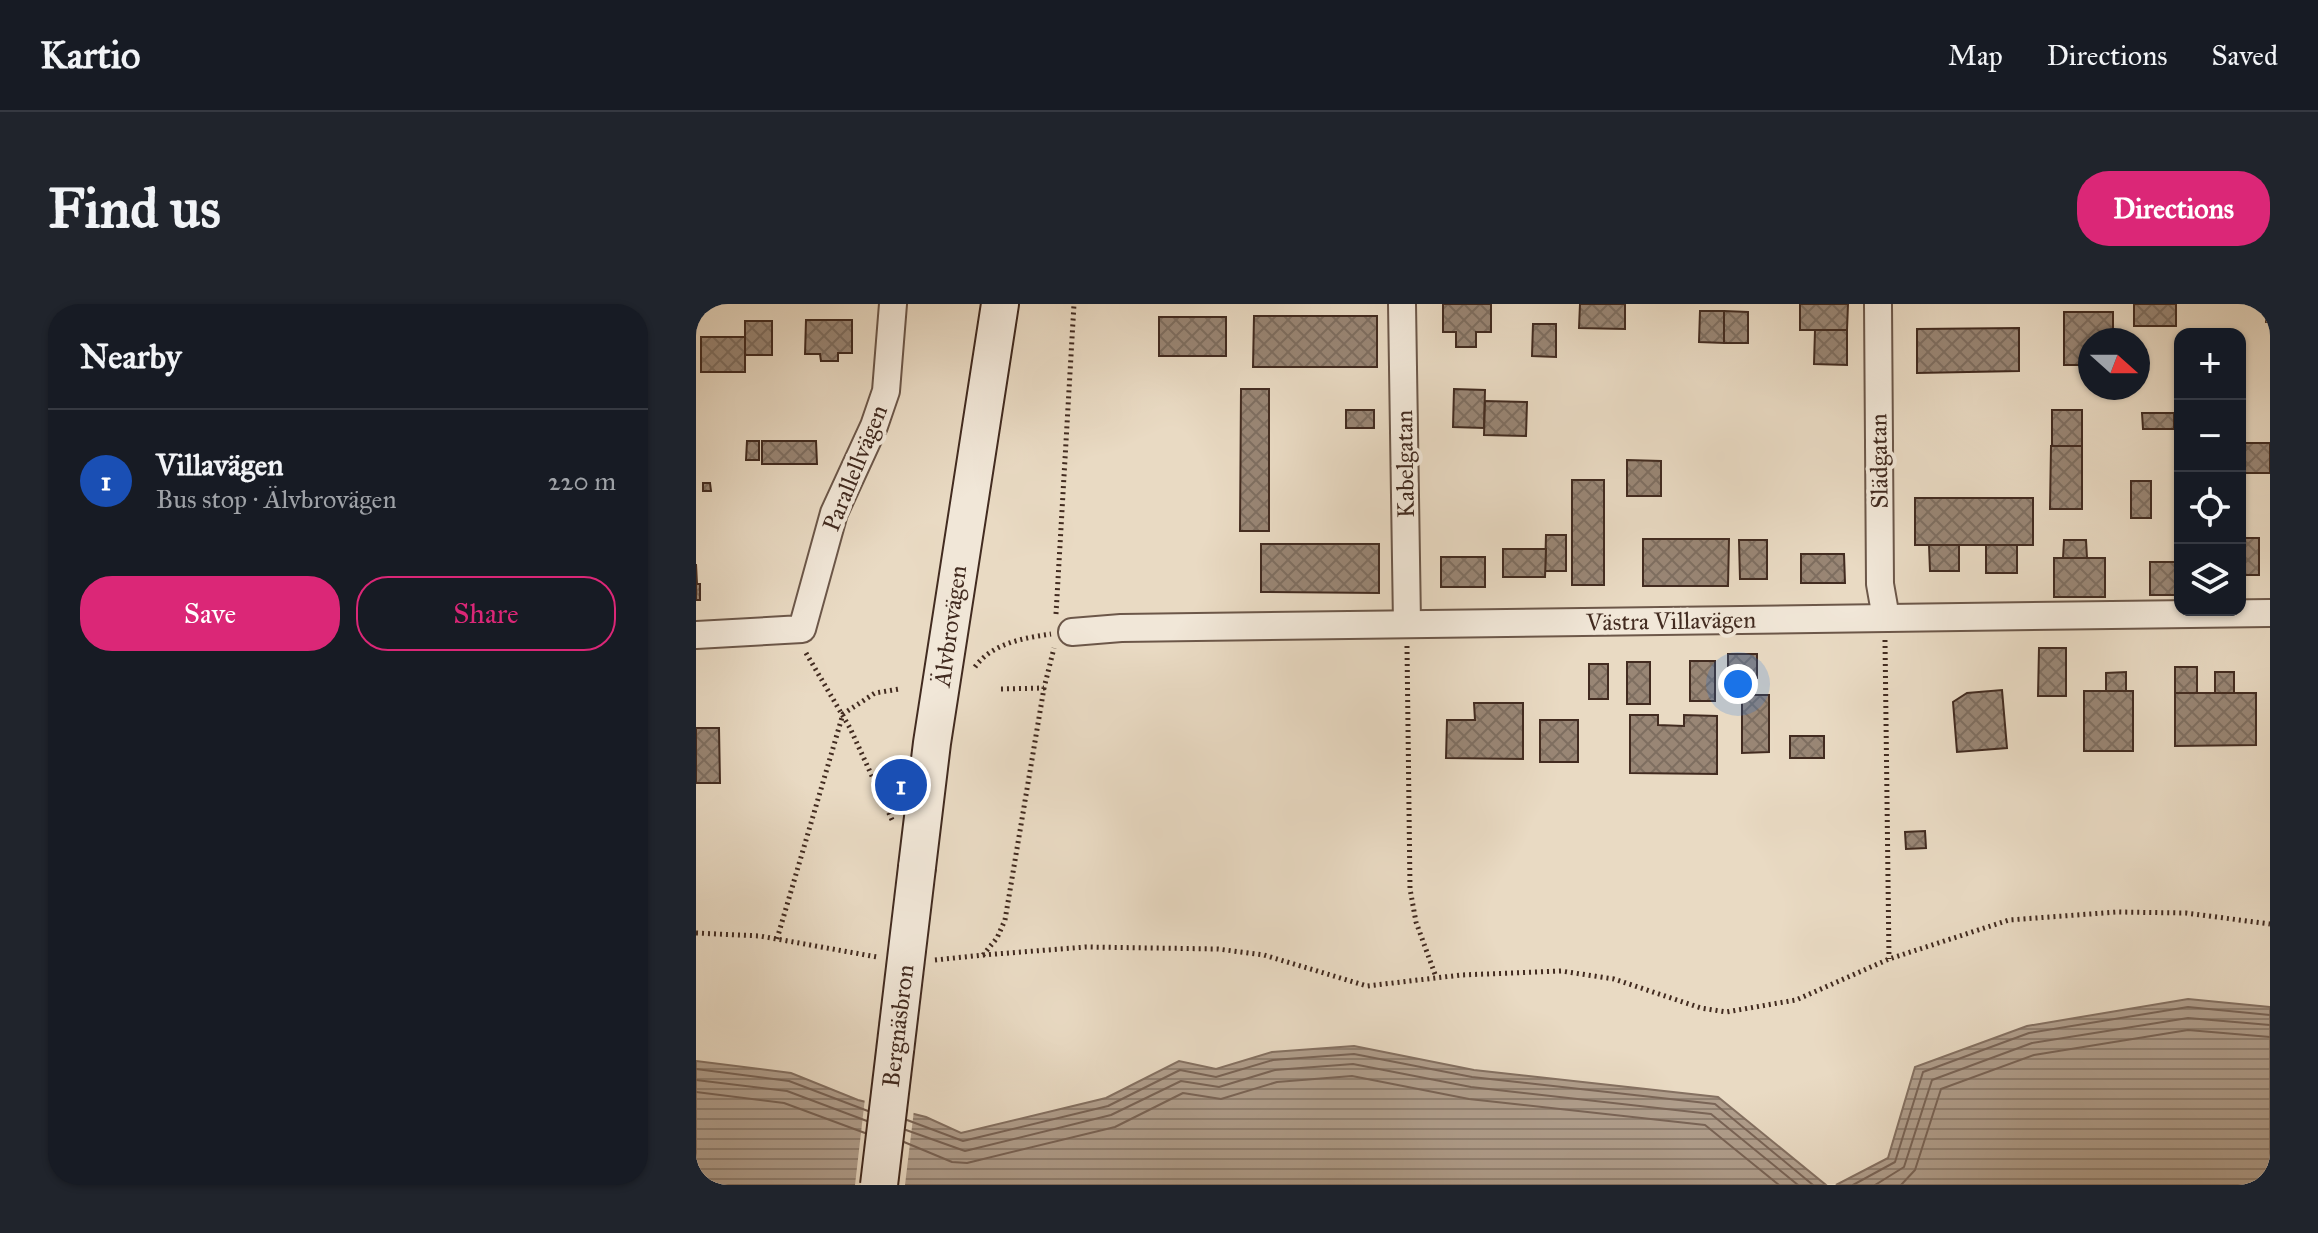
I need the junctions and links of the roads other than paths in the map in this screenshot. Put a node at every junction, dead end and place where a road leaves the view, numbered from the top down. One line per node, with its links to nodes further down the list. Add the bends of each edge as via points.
1 (893, 304): 11 (street, Parallellvägen, via 886,391 834,513 802,629)
2 (982, 304): 6 (main road, Älvbrovägen)
3 (1000, 304): 6 (main road, Älvbrovägen)
4 (1402, 304): 9 (street, Kabelgatan)
5 (1878, 304): 8 (street, Slädgatan, via 1880,584)
6 (985, 386): 12 (main road, Älvbrovägen)
7 (2270, 613): 8 (street, Västra Villavägen)
8 (1886, 618): 9 (street, Västra Villavägen)
9 (1407, 623): 10 (street, Västra Villavägen)
10 (1064, 625)
11 (696, 635)
12 (917, 867): 13 (main road, Bergnäsbron, bridge)
13 (879, 1185)

